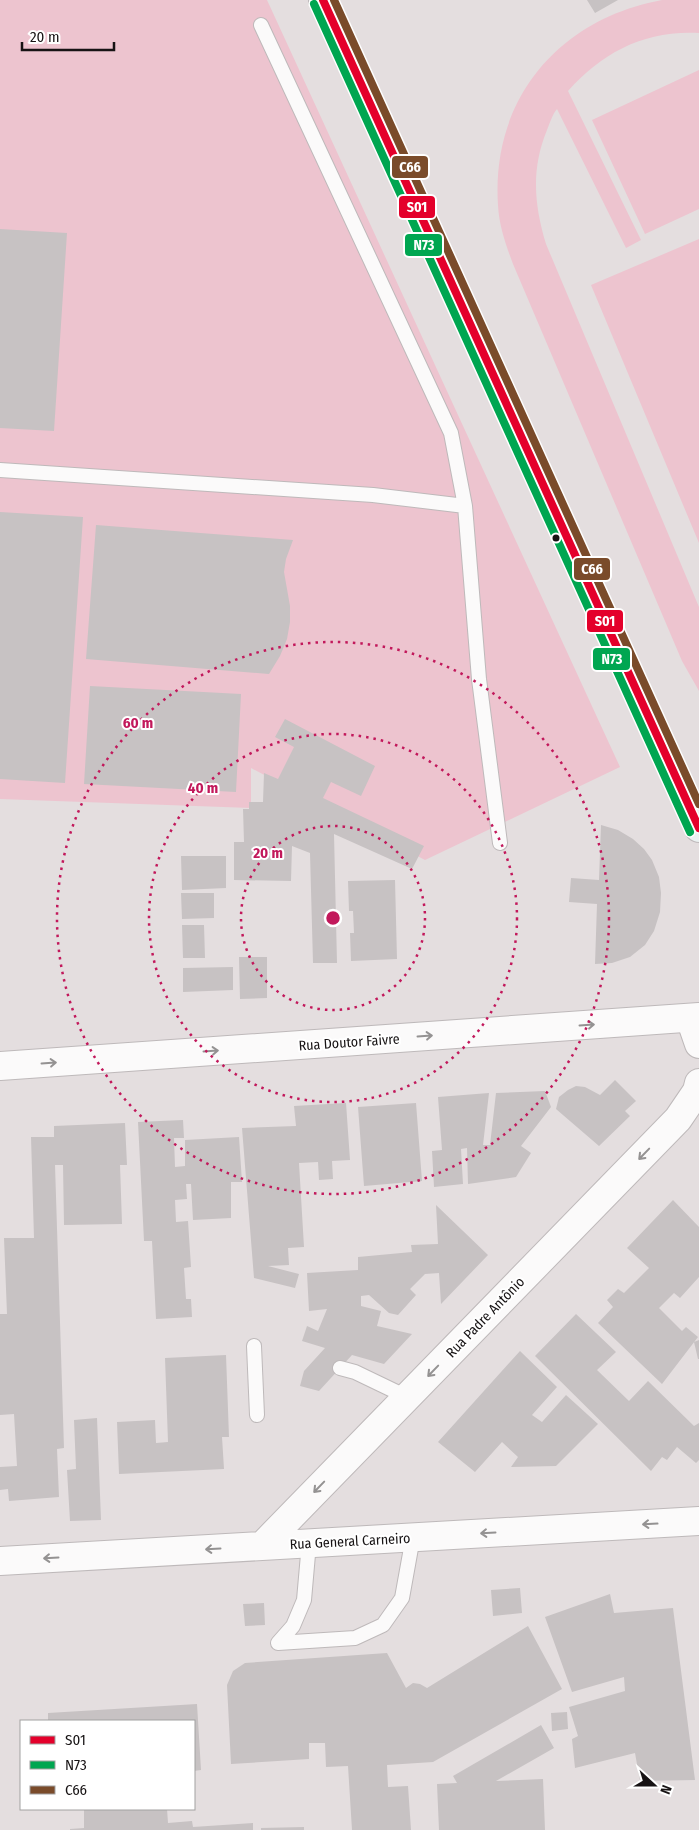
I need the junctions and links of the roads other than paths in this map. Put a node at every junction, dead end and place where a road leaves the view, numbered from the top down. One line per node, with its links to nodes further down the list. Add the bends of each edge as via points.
1 (324, 0): 5 (main road)
2 (261, 25): 4 (lane, via 451,433)
3 (0, 470): 4 (lane, via 373,495)
4 (465, 506): 6 (lane, via 479,679)
5 (699, 828)
6 (500, 843)
7 (694, 1017): 8 (street); 9 (street, Rua Doutor Faivre, one-way to 7)
8 (699, 1044)
9 (0, 1066)
10 (699, 1082): 13 (street, Rua Padre Antônio, one-way to 13, via 697,1091 678,1119)
11 (254, 1346): 14 (lane)
12 (340, 1368): 13 (lane)
13 (407, 1397): 18 (street, Rua Padre Antônio, one-way to 18)
14 (256, 1415)
15 (699, 1521): 16 (street, Rua General Carneiro, one-way to 16)
16 (413, 1537): 17 (street, Rua General Carneiro); 17 (lane, via 402,1598 383,1625 355,1638 278,1643 293,1626 304,1600)
17 (309, 1543): 18 (street, Rua General Carneiro)
18 (262, 1546): 19 (street, Rua General Carneiro, one-way to 19)
19 (0, 1561)

